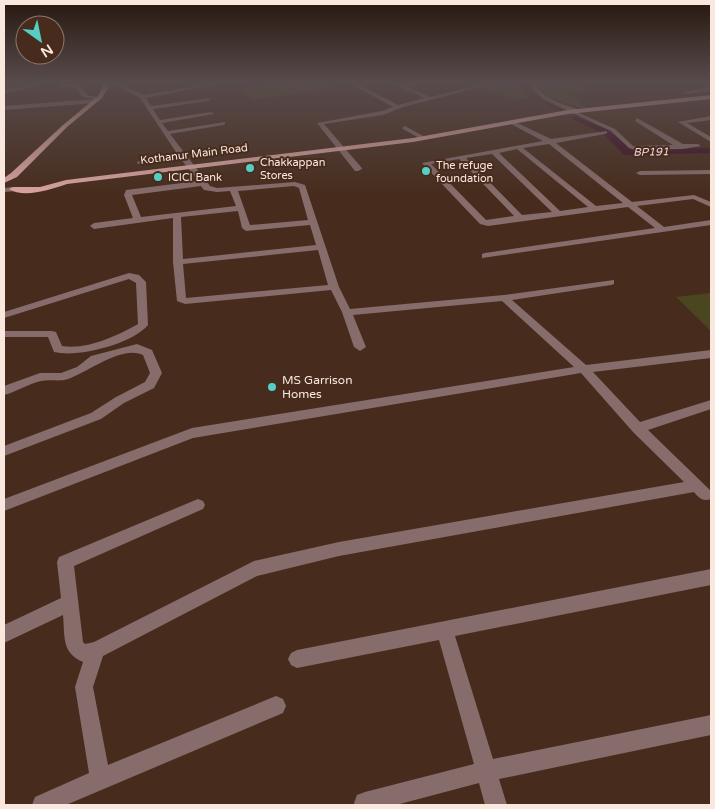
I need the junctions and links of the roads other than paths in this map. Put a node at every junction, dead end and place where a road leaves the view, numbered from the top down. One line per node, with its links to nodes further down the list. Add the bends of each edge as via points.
1 (72, 120): 30 (main road)
2 (83, 120): 34 (main road, via 36,166)
3 (173, 120): 9 (street)
4 (340, 120): 20 (street, via 320,123)
5 (523, 120): 10 (main road, Kothanur Main Road)
6 (590, 120): 19 (street, via 613,130 631,147)
7 (637, 120): 19 (street)
8 (703, 120): 16 (street, via 681,122)
9 (158, 122): 14 (street)
10 (511, 122): 15 (main road, Kothanur Main Road); 17 (street)
11 (223, 123): 14 (street)
12 (405, 128): 15 (street)
13 (605, 132): 17 (street)
14 (166, 133): 23 (street)
15 (423, 138): 20 (main road, Kothanur Main Road)
16 (711, 140)
17 (551, 142): 21 (street); 35 (street)
18 (698, 146): 19 (street)
19 (682, 147)
20 (340, 148): 26 (main road, Kothanur Main Road); 27 (street)
21 (520, 148): 22 (street); 38 (street)
22 (494, 152): 24 (street); 39 (street)
23 (182, 156): 25 (street); 26 (street)
24 (461, 157): 41 (street); 41 (street, via 426,162 483,222)
25 (141, 162)
26 (189, 166): 31 (street); 33 (main road, Kothanur Main Road, via 66,182 49,188)
27 (358, 169)
28 (711, 172): 29 (street)
29 (640, 173)
30 (4, 182)
31 (202, 183): 32 (street, via 207,188); 42 (street, via 129,192)
32 (233, 188): 37 (street); 43 (street, via 295,184 302,188)
33 (13, 189): 34 (street)
34 (4, 190)
35 (629, 204): 36 (street, via 694,197); 38 (street); 46 (street)
36 (711, 205)
37 (241, 208): 40 (street); 43 (street, via 246,228 251,229)
38 (596, 210): 39 (street)
39 (559, 214): 41 (street)
40 (177, 216): 42 (street); 49 (street)
41 (520, 218)
42 (138, 220): 45 (street)
43 (314, 222): 47 (street)
44 (711, 223): 46 (street)
45 (94, 226)
46 (662, 230): 48 (street)
47 (322, 247): 49 (street); 51 (street)
48 (485, 256)
49 (178, 262): 51 (street, via 181,299 185,302)
50 (612, 282): 52 (street)
51 (334, 287): 53 (street)
52 (504, 298): 53 (street); 58 (street)
53 (347, 312): 56 (street)
54 (4, 315): 55 (street, via 128,276 141,282 143,325 136,330 66,352 58,349 52,334)
55 (4, 334)
56 (360, 347)
57 (711, 354): 58 (street)
58 (584, 370): 61 (street); 64 (street, via 192,433)
59 (4, 391): 62 (street, via 40,377 62,377 81,370 94,359 137,348 148,353 156,373 150,385 96,416)
60 (711, 404): 61 (street)
61 (638, 428): 63 (street)
62 (4, 451)
63 (706, 493): 70 (street, via 339,549 254,569)
64 (4, 505)
65 (198, 505): 67 (street, via 65,562)
66 (711, 577): 68 (street)
67 (70, 602): 69 (street); 70 (street, via 75,647 83,653)
68 (445, 631): 71 (street); 74 (street)
69 (4, 634)
70 (96, 650): 75 (street, via 84,687)
71 (296, 659)
72 (276, 706): 75 (street)
73 (711, 724): 74 (street)
74 (485, 771): 76 (street); 78 (street)
75 (100, 779): 77 (street)
76 (365, 803)
77 (43, 805)
78 (496, 805)

